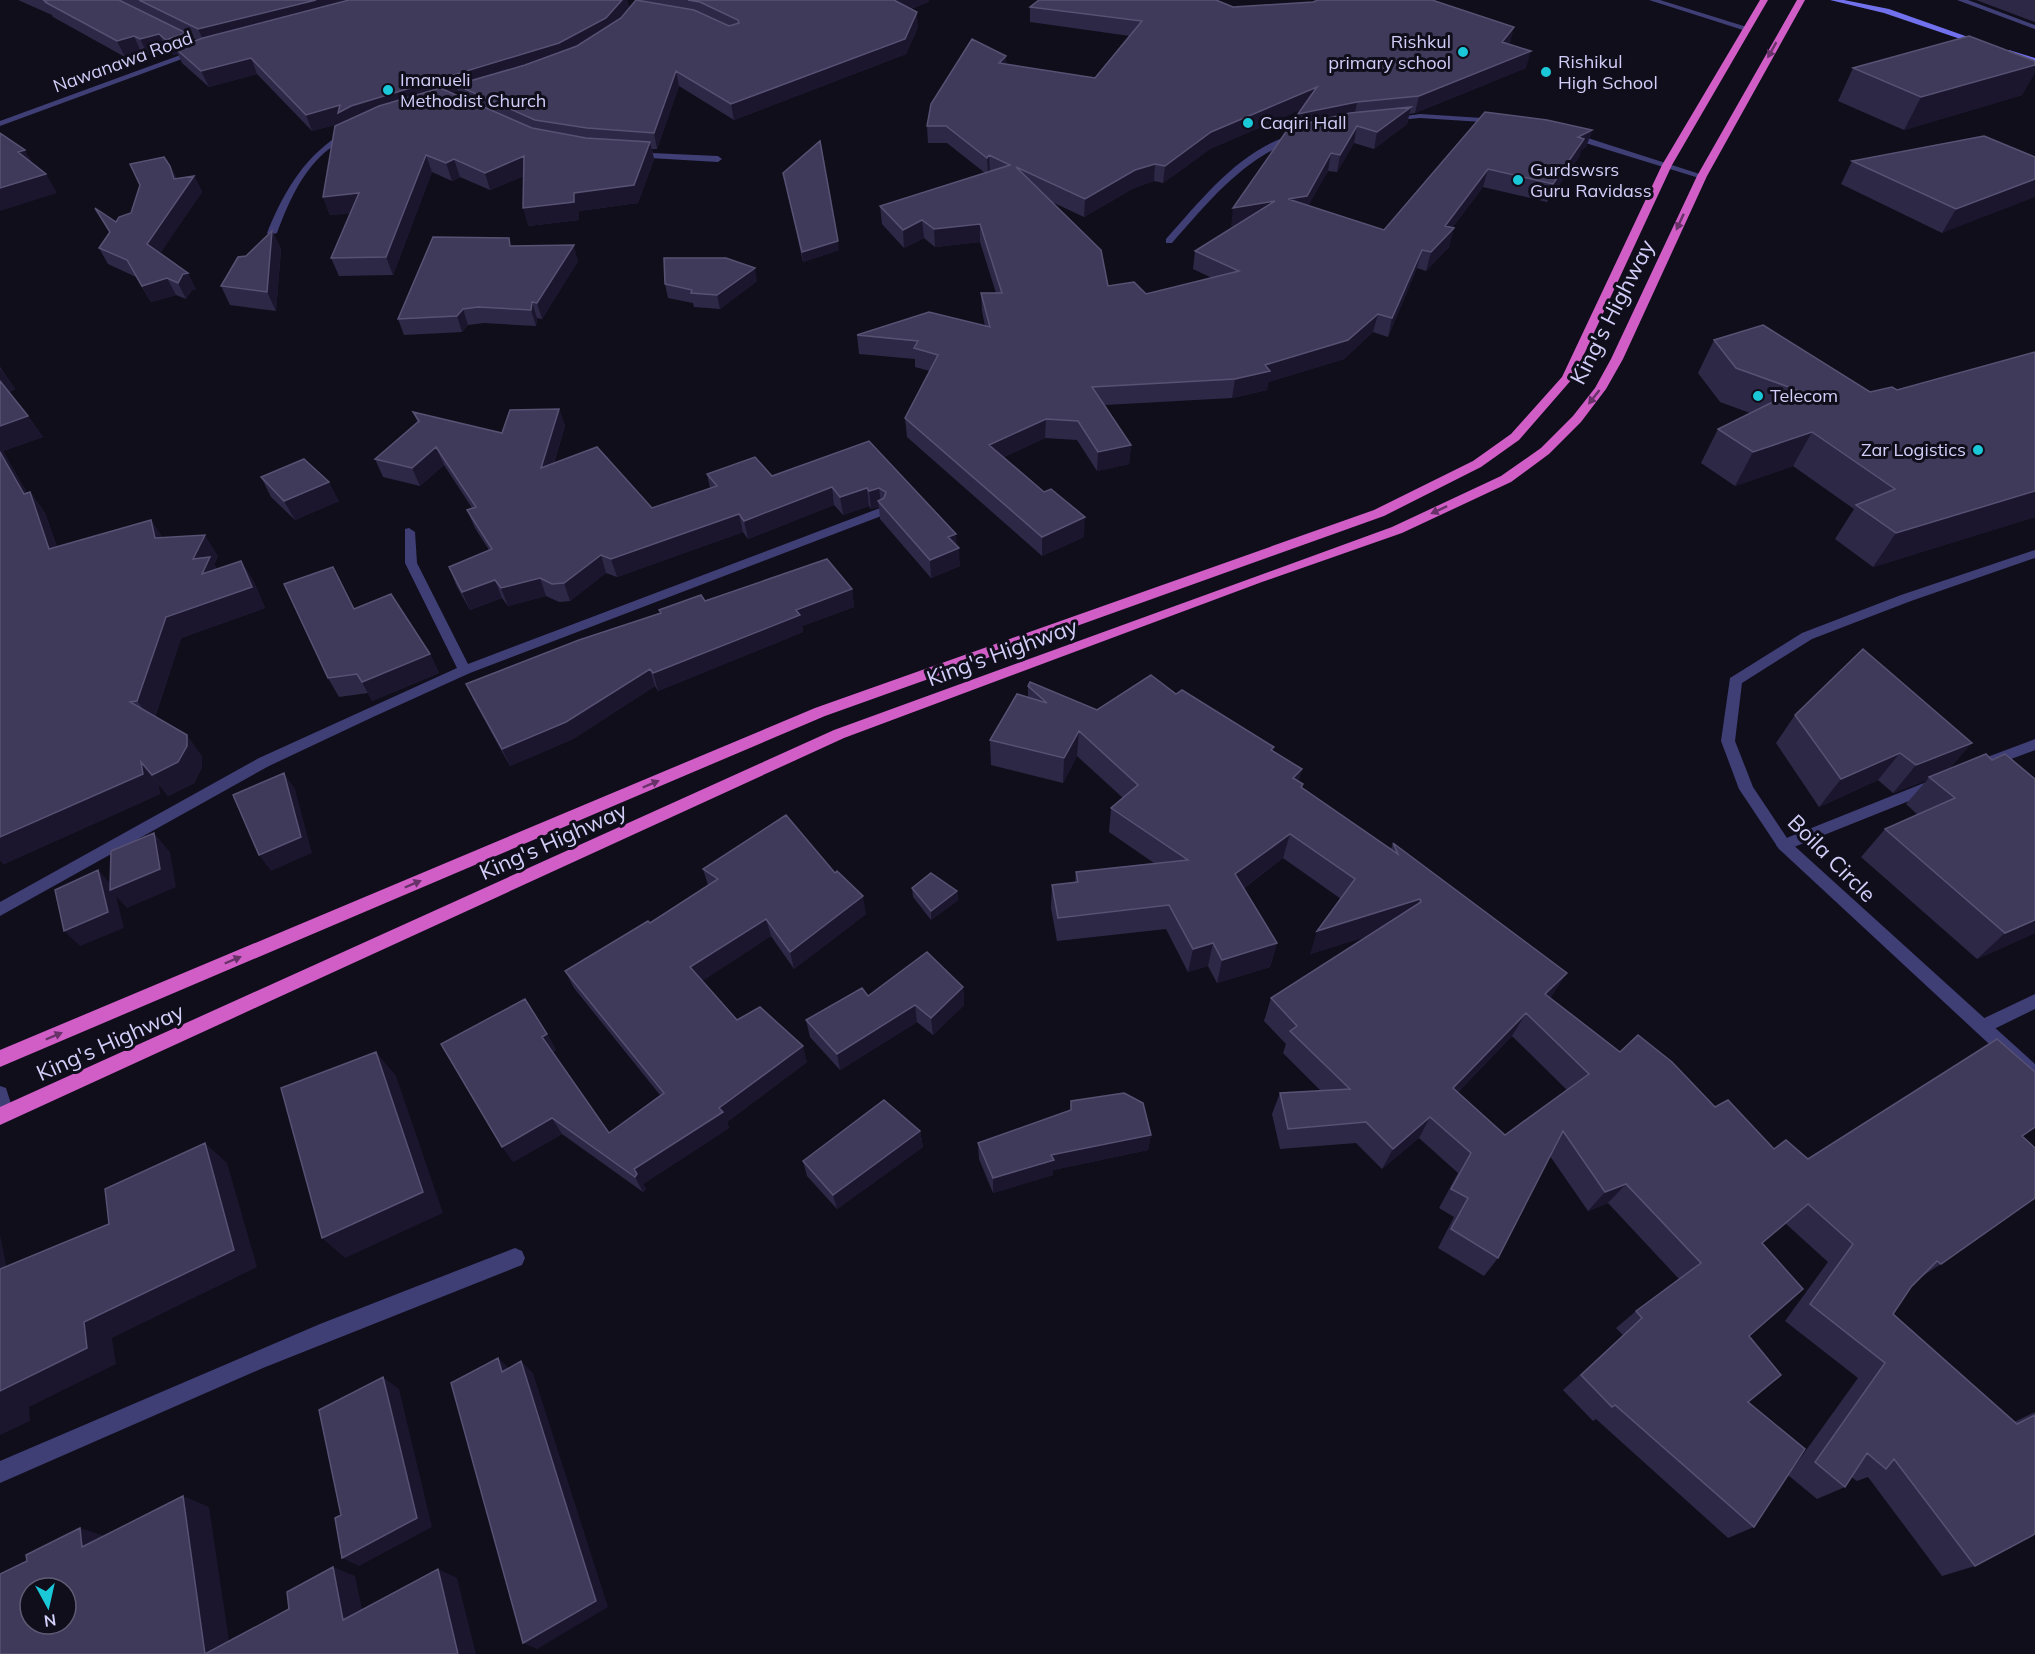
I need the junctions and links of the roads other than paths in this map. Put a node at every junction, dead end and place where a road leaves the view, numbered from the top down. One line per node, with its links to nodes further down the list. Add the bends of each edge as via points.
1 (1653, 0): 9 (street)
2 (1764, 0): 9 (highway, King's Highway)
3 (1802, 0): 23 (highway, King's Highway, one-way to 23)
4 (1834, 0): 7 (main road)
5 (1863, 0): 7 (main road)
6 (1961, 0): 8 (street)
7 (1886, 11): 11 (main road)
8 (2035, 27)
9 (1746, 28): 22 (highway, King's Highway)
10 (196, 44): 16 (street, Nawanawa Road, via 207,48)
11 (1993, 47)
12 (2003, 50): 13 (main road)
13 (2035, 61)
14 (1375, 121): 15 (street, via 1448,116)
15 (1512, 123)
16 (0, 124)
17 (361, 126): 24 (street, via 317,152 284,200)
18 (1564, 133): 22 (street)
19 (1303, 135): 25 (street, via 1282,140 1237,167)
20 (623, 153): 21 (street)
21 (718, 159)
22 (1667, 165): 23 (street); 37 (highway, King's Highway, one-way to 22, via 820,712 1378,513 1477,464 1515,437 1567,378)
23 (1702, 176): 40 (highway, King's Highway, one-way to 40, via 1600,389 1545,451 1506,479 1397,530 839,734)
24 (272, 233)
25 (1169, 241)
26 (880, 512): 29 (street)
27 (409, 532): 29 (street, via 411,563)
28 (2035, 554): 33 (street, Boila Circle, via 1807,636 1735,681 1728,741 1746,789)
29 (465, 670): 34 (street, via 264,762)
30 (2035, 744): 31 (street)
31 (1970, 770)
32 (1948, 779): 33 (street)
33 (1784, 845): 36 (street, Boila Circle)
34 (0, 910)
35 (2035, 1001): 36 (street)
36 (1982, 1028): 38 (street, Boila Circle)
37 (0, 1059)
38 (2035, 1075)
39 (0, 1094): 40 (street)
40 (3, 1114)
41 (515, 1258): 42 (street, via 245,1364)
42 (0, 1472)

